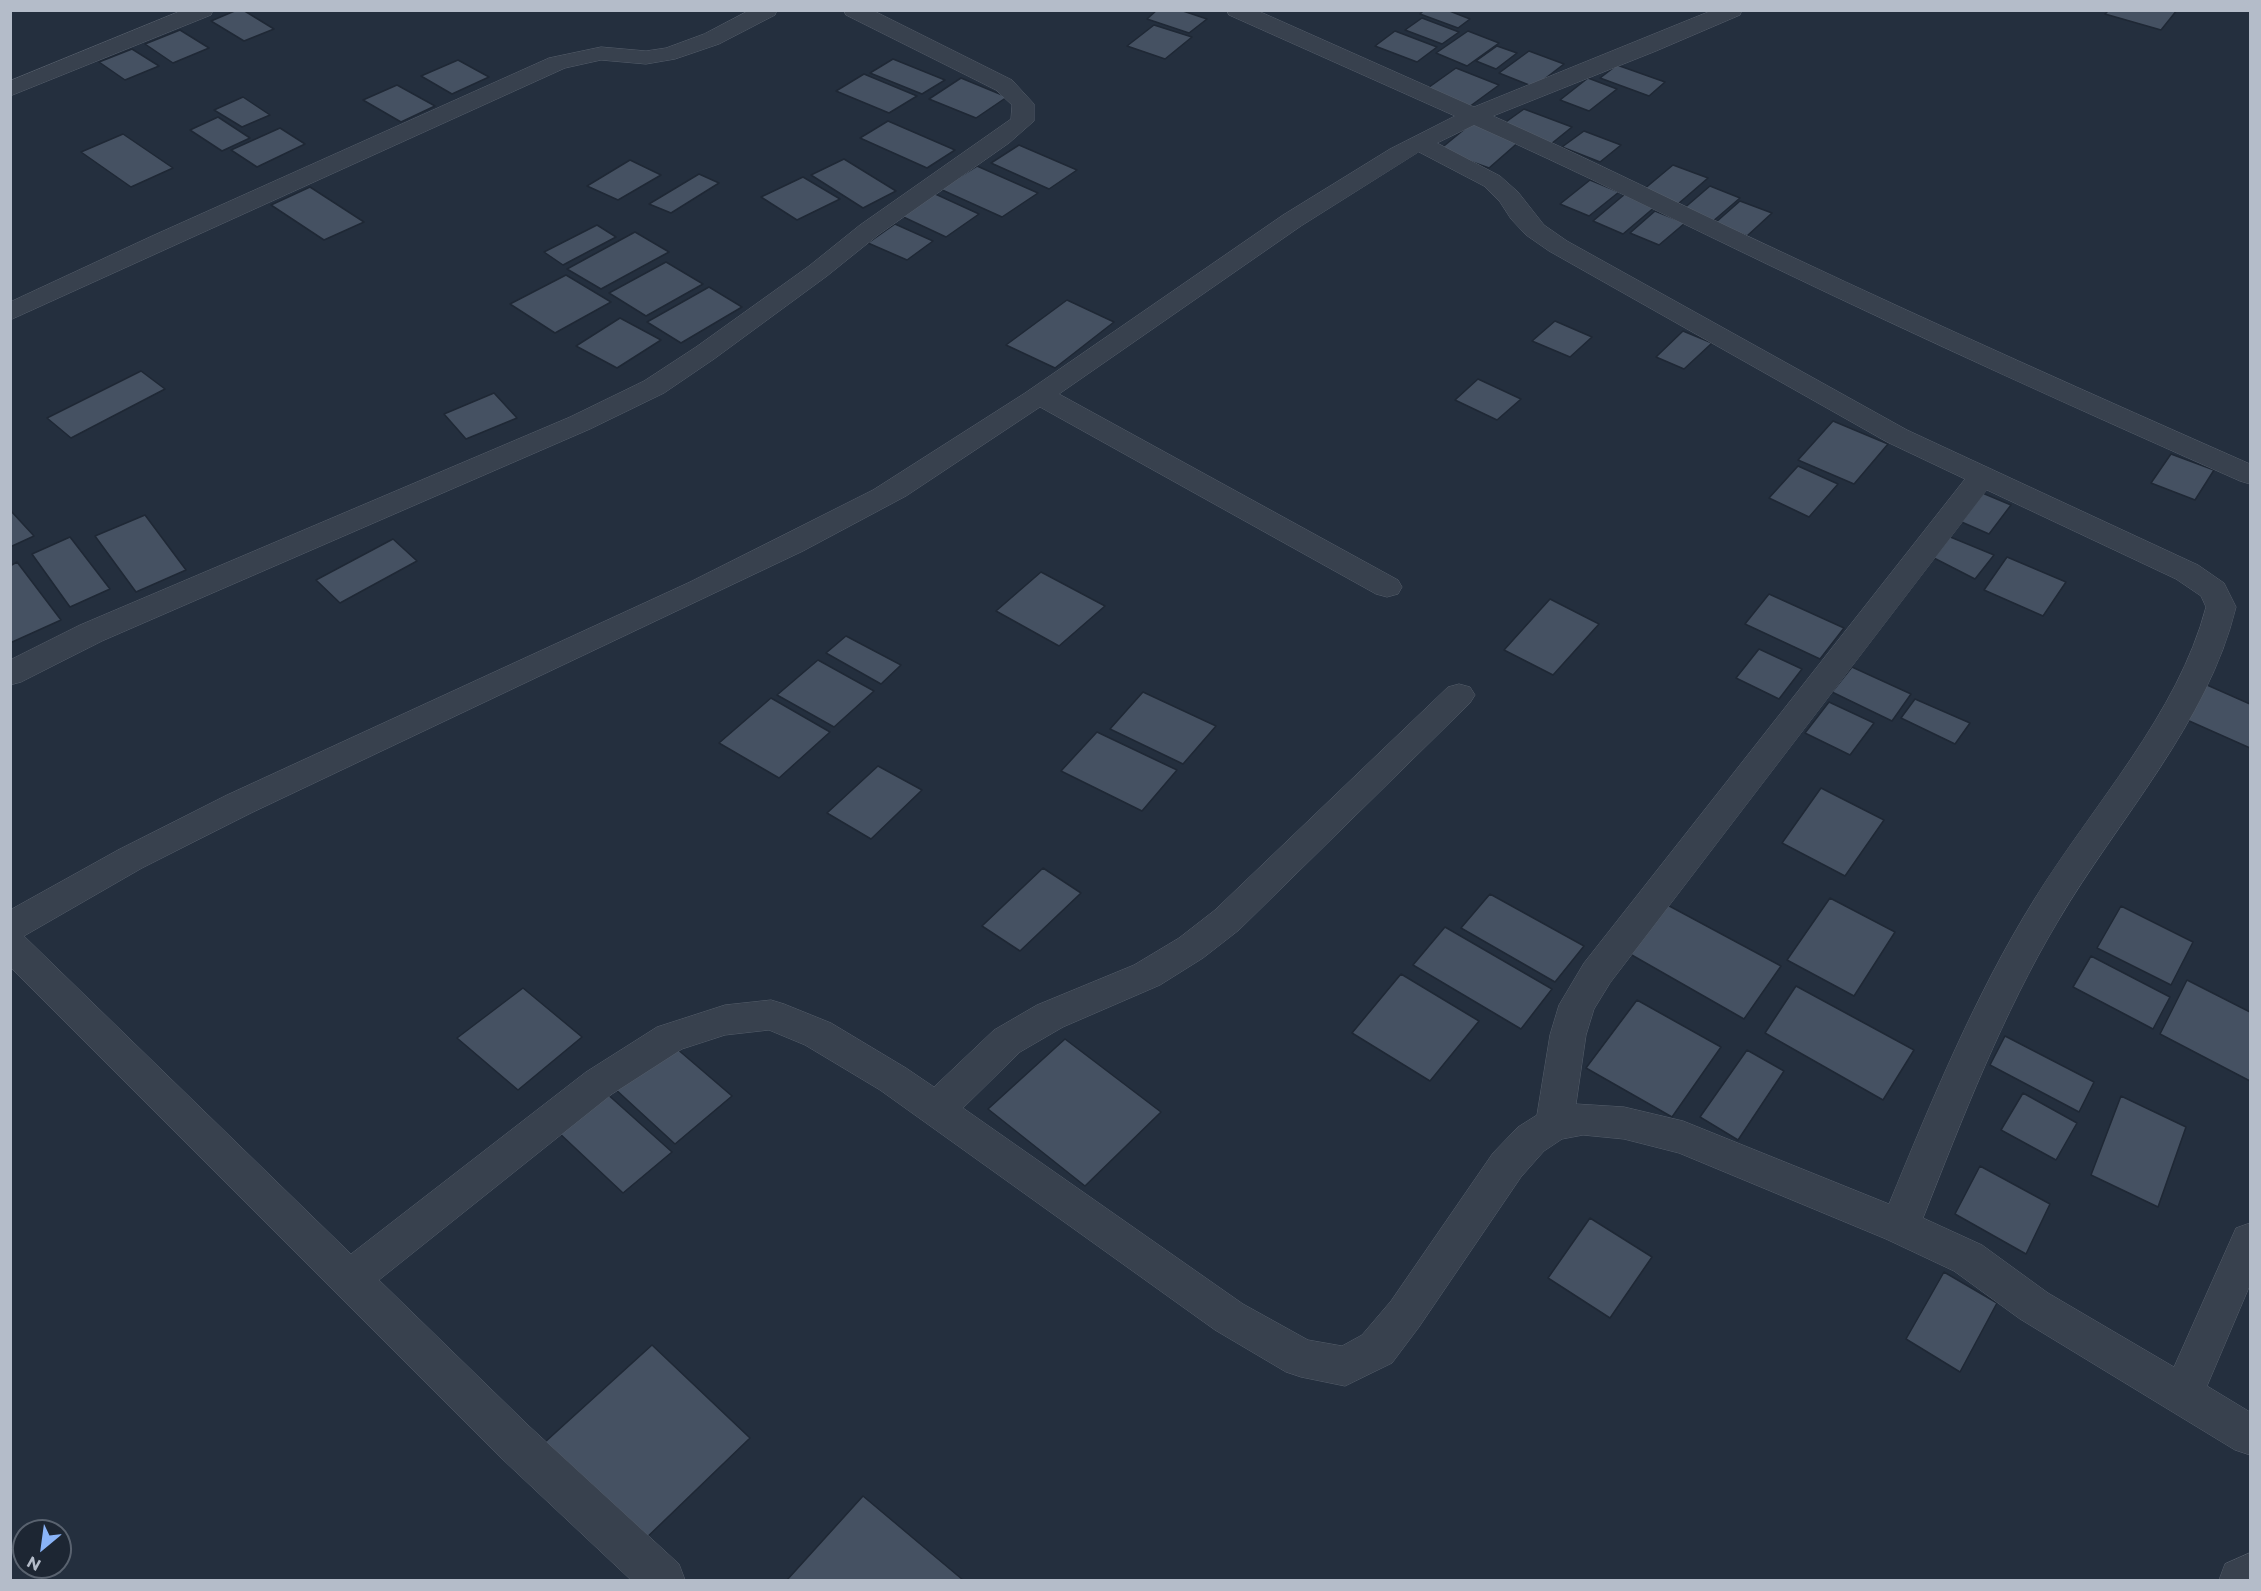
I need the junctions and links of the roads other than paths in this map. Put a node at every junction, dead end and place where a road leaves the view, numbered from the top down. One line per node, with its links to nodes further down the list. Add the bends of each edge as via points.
1 (203, 10): 6 (street)
2 (767, 10): 9 (street, via 672,54 650,58 608,53 557,63)
3 (854, 10): 14 (street, via 1004,85 1023,104 1022,121 654,387 580,423 91,633)
4 (1237, 10): 7 (street)
5 (1732, 10): 7 (street, via 1686,33)
6 (10, 90)
7 (1473, 114): 8 (street); 11 (street, via 1976,353)
8 (1420, 143): 10 (street, via 1280,228); 12 (street, via 1492,181 1535,230 1558,246 1897,436)
9 (10, 312)
10 (1041, 396): 13 (street); 16 (street, via 891,493 827,527 147,850)
11 (2250, 475)
12 (1983, 476): 19 (street, via 1597,973 1577,1005 1568,1035); 20 (street, via 2187,572 2213,590 2221,607 2207,658 2175,717 2087,846 2004,985)
13 (1387, 587)
14 (10, 674)
15 (1459, 695): 18 (street, via 1227,920 1147,975 1050,1016 1007,1041)
16 (10, 927)
17 (10, 944): 22 (street)
18 (936, 1110): 19 (street, via 1229,1317 1301,1358 1345,1366 1377,1349 1507,1165 1531,1139); 22 (street, via 818,1034 771,1015 725,1020 670,1038 599,1083)
19 (1554, 1124): 20 (street, via 1583,1119 1624,1123 1683,1138)
20 (1900, 1226): 23 (street, via 1968,1258 2034,1306)
21 (2250, 1240): 23 (street)
22 (350, 1279): 26 (street)
23 (2182, 1395): 24 (street)
24 (2250, 1435)
25 (2250, 1575): 27 (street)
26 (663, 1581)
27 (2241, 1581)

